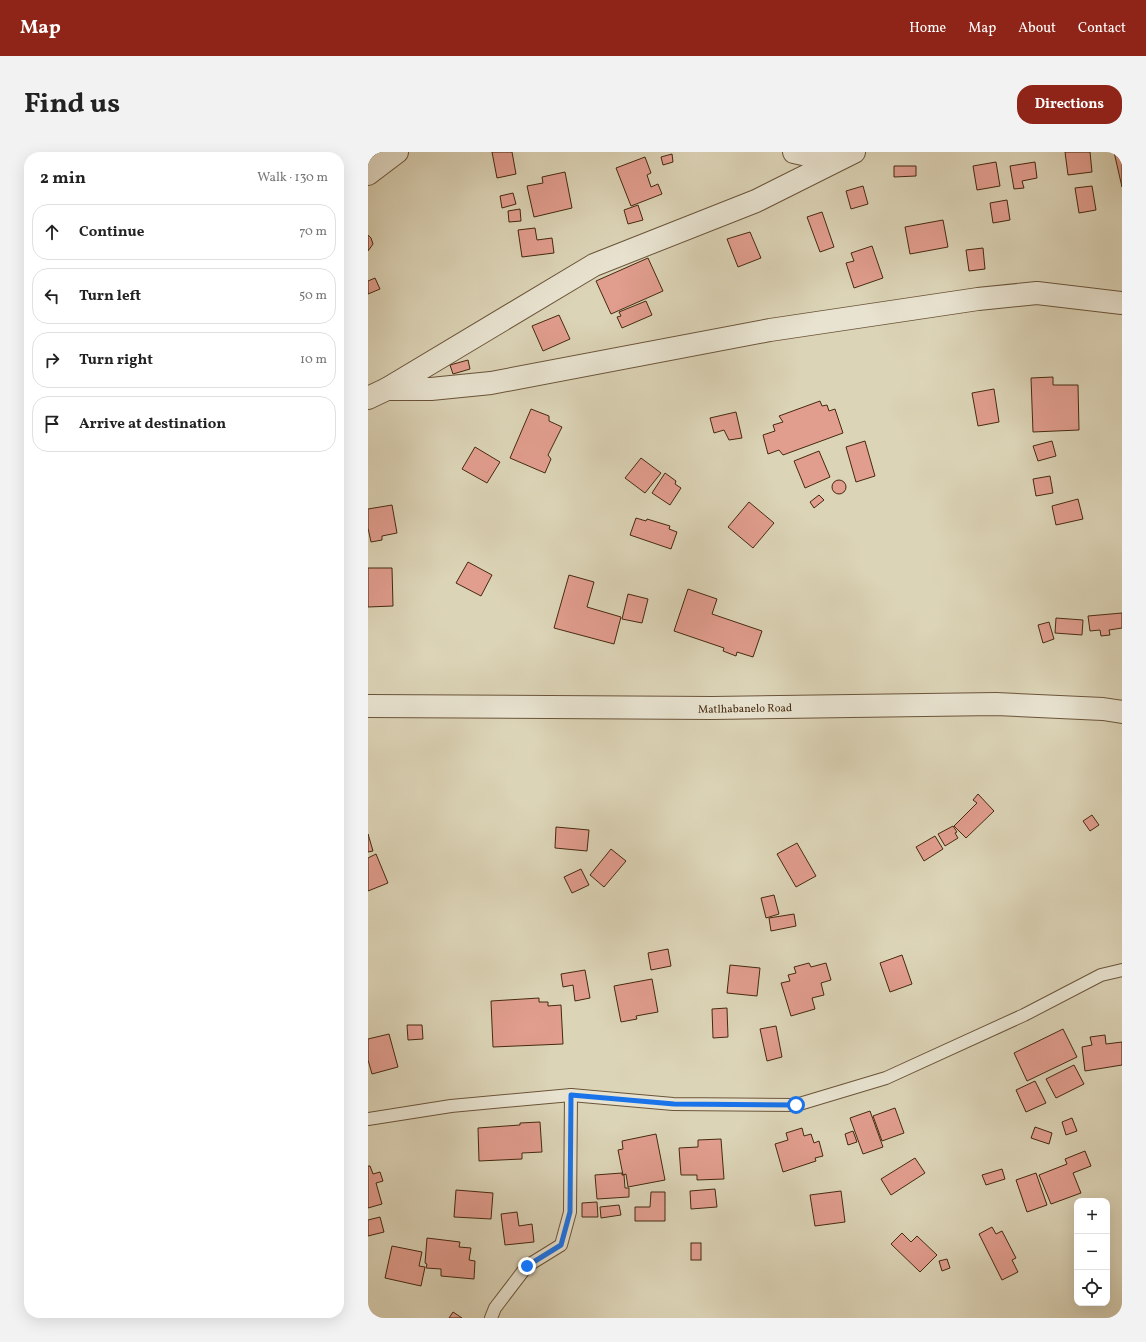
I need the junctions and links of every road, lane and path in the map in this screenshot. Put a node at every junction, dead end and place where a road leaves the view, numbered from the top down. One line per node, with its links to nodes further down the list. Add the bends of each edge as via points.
1 (397, 152): 4 (street)
2 (794, 152): 3 (street)
3 (844, 156): 6 (street, via 756,201 594,265)
4 (368, 174)
5 (1122, 303): 6 (street, via 1037,292 770,330 491,383 431,388)
6 (387, 388): 7 (street)
7 (368, 398)
8 (368, 706): 9 (street, Matlhabanelo Road, via 712,708 996,704)
9 (1122, 712)
10 (1122, 970): 11 (lane, via 1101,975 1024,1015 886,1078 796,1105 674,1104)
11 (571, 1095): 12 (lane, via 451,1106); 13 (lane, via 570,1212 561,1245 527,1266 495,1308)
12 (368, 1119)
13 (491, 1318)

